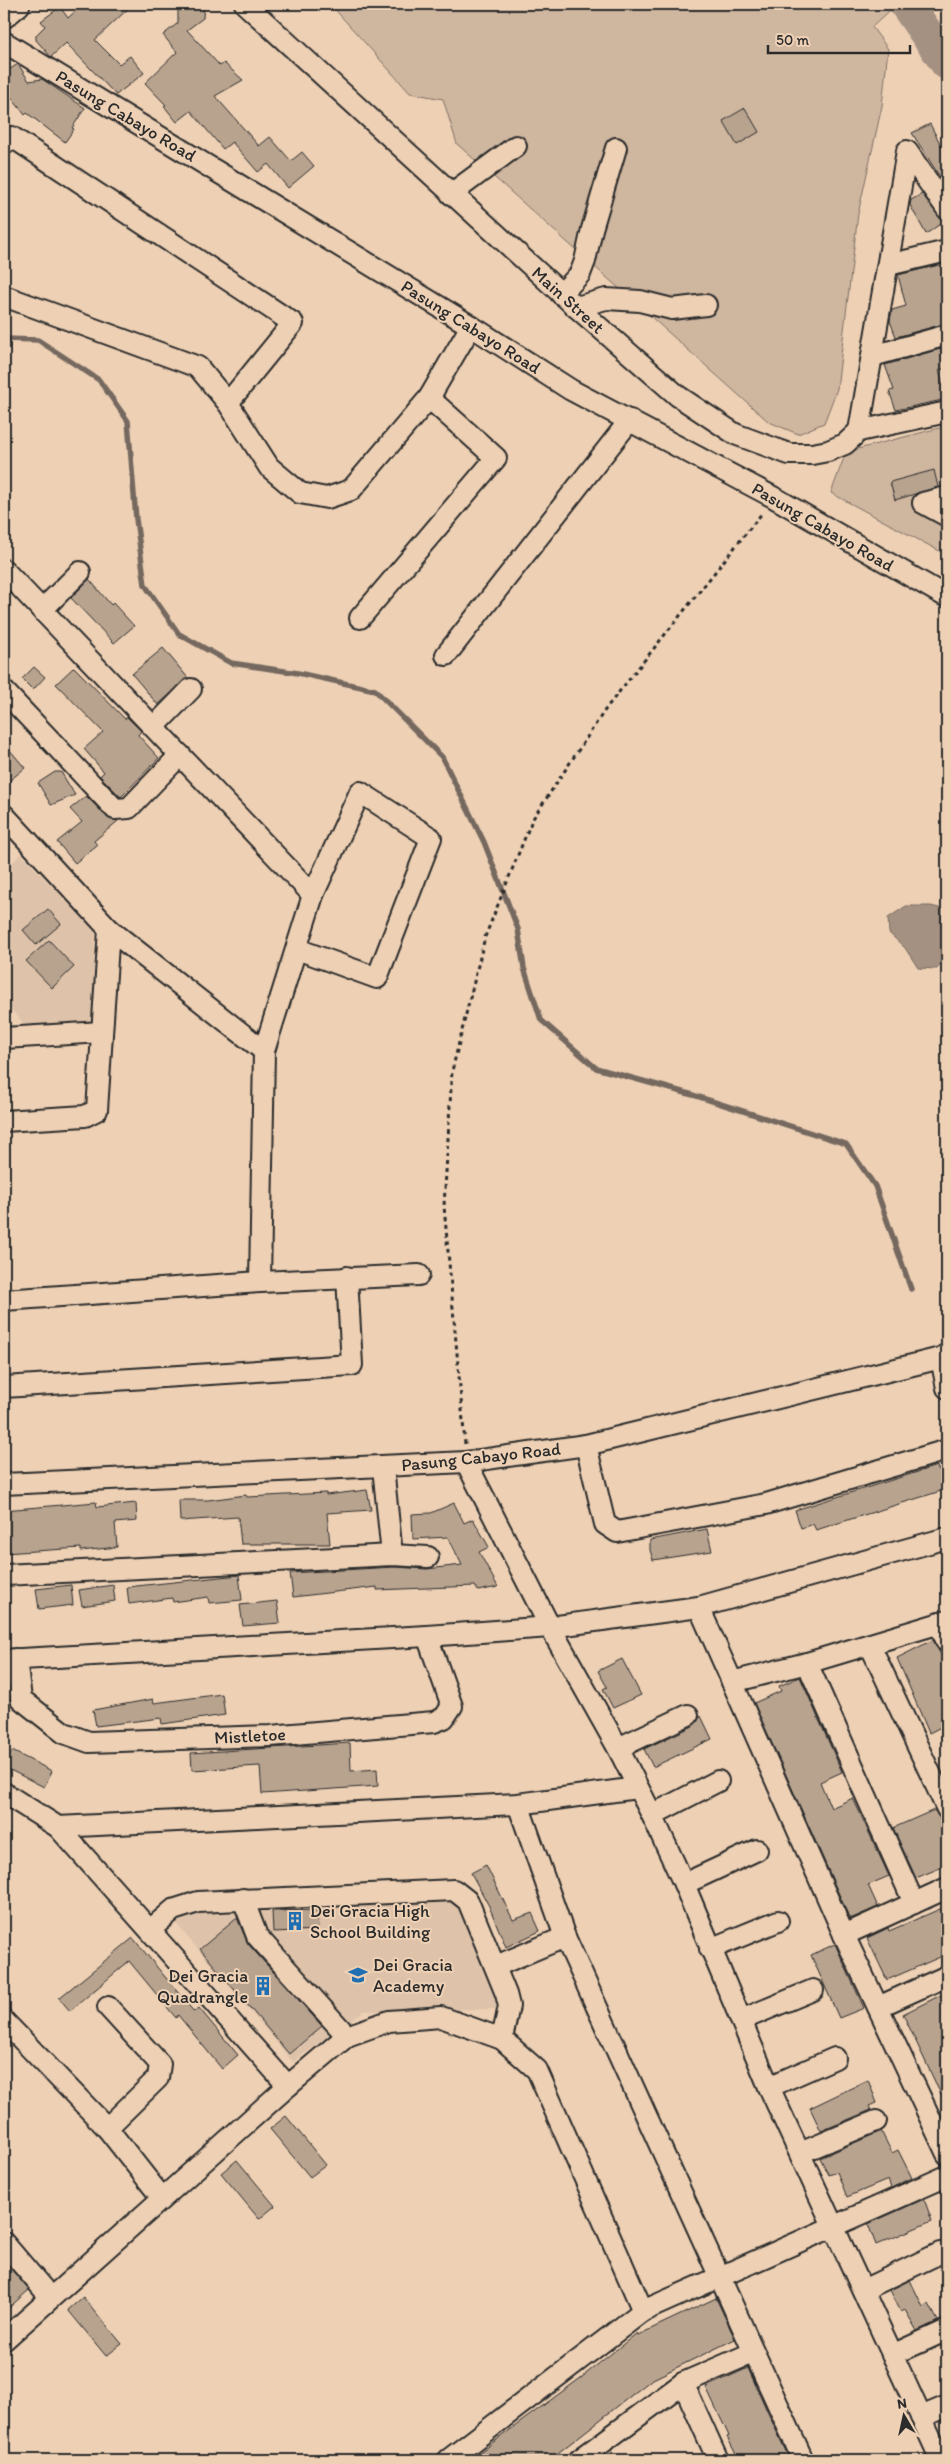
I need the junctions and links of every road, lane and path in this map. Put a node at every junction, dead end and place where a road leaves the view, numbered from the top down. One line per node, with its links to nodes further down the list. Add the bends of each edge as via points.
1 (17, 4): 3 (main road)
2 (244, 4): 8 (street, Main Street)
3 (4, 15)
4 (4, 42): 15 (street, Pasung Cabayo Road)
5 (4, 144): 19 (street, via 12,136 294,323)
6 (516, 146): 8 (street)
7 (616, 148): 13 (street, via 585,261)
8 (451, 194): 13 (street, Main Street)
9 (947, 209): 11 (street, via 907,151)
10 (947, 251): 11 (street)
11 (888, 265): 17 (street)
12 (4, 296): 19 (street, via 198,367)
13 (568, 301): 14 (street, via 640,301 672,309); 22 (street, Main Street, via 678,396 735,434 789,454 812,454 845,444)
14 (706, 305)
15 (471, 326): 18 (street); 21 (street, Pasung Cabayo Road, via 571,390)
16 (947, 335): 17 (street)
17 (873, 356): 22 (street)
18 (429, 398): 19 (street, via 351,490 327,498 300,492 269,467); 30 (street, via 496,458)
19 (228, 402)
20 (947, 412): 22 (street, Main Street)
21 (630, 420): 24 (street, Pasung Cabayo Road); 31 (street)
22 (859, 431)
23 (947, 497): 25 (street, via 923,503)
24 (775, 498): 28 (street, Pasung Cabayo Road); 53 (path, via 607,707 532,820 485,937 452,1071 444,1206)
25 (947, 516)
26 (4, 570): 29 (street)
27 (80, 572): 29 (street)
28 (947, 597)
29 (42, 610): 34 (street)
30 (360, 618)
31 (446, 655)
32 (191, 689): 34 (street)
33 (4, 691): 35 (street, via 115,809 129,808)
34 (154, 728): 35 (street)
35 (180, 755): 37 (street)
36 (4, 815): 38 (street)
37 (313, 895): 39 (street); 39 (street, via 360,792 431,838 377,978)
38 (109, 929): 40 (street); 42 (street)
39 (297, 949): 42 (street)
40 (102, 1032): 41 (street); 43 (street, via 97,1110 85,1116)
41 (4, 1038)
42 (264, 1051): 46 (street)
43 (4, 1121)
44 (419, 1275): 45 (street)
45 (347, 1277): 46 (street); 49 (street, via 352,1365)
46 (260, 1282): 47 (street)
47 (4, 1300)
48 (944, 1356): 50 (street); 51 (street, Pasung Cabayo Road)
49 (4, 1387)
50 (947, 1388)
51 (586, 1445): 52 (street, via 605,1524 617,1532 766,1504); 53 (street, Pasung Cabayo Road)
52 (947, 1450)
53 (466, 1462): 54 (street, Pasung Cabayo Road); 62 (street)
54 (383, 1467): 55 (street, Pasung Cabayo Road); 57 (street)
55 (4, 1484)
56 (947, 1538): 60 (street)
57 (392, 1555): 58 (street); 59 (street)
58 (428, 1557)
59 (4, 1575)
60 (699, 1606): 62 (street); 68 (street)
61 (943, 1622): 64 (street); 65 (street)
62 (550, 1627): 63 (street); 70 (street)
63 (427, 1636): 66 (street); 66 (street, Mistletoe, via 452,1706 444,1718 434,1722 270,1736 89,1742 64,1733 21,1699)
64 (947, 1642)
65 (870, 1645): 67 (street); 75 (street)
66 (10, 1660)
67 (807, 1664): 68 (street); 82 (street)
68 (732, 1682): 85 (street)
69 (688, 1715): 70 (street)
70 (618, 1748): 72 (street)
71 (718, 1781): 76 (street)
72 (637, 1788): 74 (street); 76 (street)
73 (4, 1793): 77 (street)
74 (518, 1804): 77 (street); 86 (street)
75 (947, 1809)
76 (652, 1815): 79 (street)
77 (58, 1827): 84 (street)
78 (757, 1850): 79 (street)
79 (684, 1884): 87 (street)
80 (947, 1888): 82 (street)
81 (243, 1899): 84 (street, via 198,1902 174,1910); 88 (street, via 454,1890 468,1901); 95 (street, via 257,1936)
82 (914, 1903): 85 (street)
83 (778, 1921): 87 (street)
84 (150, 1930): 98 (street)
85 (844, 1935): 92 (street)
86 (565, 1937): 88 (street); 109 (street)
87 (710, 1949): 93 (street)
88 (496, 1966): 96 (street, via 509,2006)
89 (947, 1976): 92 (street)
90 (814, 1990): 93 (street)
91 (108, 2007): 101 (street, via 160,2064 158,2078)
92 (878, 2007): 103 (street)
93 (741, 2020): 99 (street)
94 (4, 2022): 101 (street)
95 (347, 2036): 96 (street, via 389,2021 441,2017); 98 (street)
96 (502, 2039): 112 (street, via 537,2070)
97 (834, 2058): 99 (street)
98 (288, 2086): 105 (street)
99 (770, 2087): 102 (street)
100 (876, 2121): 102 (street)
101 (107, 2128): 105 (street)
102 (800, 2153): 106 (street)
103 (947, 2154)
104 (947, 2176): 106 (street)
105 (162, 2198): 111 (street)
106 (832, 2226): 109 (street); 110 (street)
107 (4, 2243): 111 (street)
108 (940, 2253): 110 (street)
109 (721, 2278): 112 (street); 115 (street)
110 (863, 2290): 116 (street)
111 (50, 2297): 114 (street)
112 (643, 2312): 120 (street)
113 (947, 2330): 116 (street)
114 (4, 2340)
115 (752, 2352): 117 (street); 123 (street)
116 (892, 2355): 119 (street)
117 (683, 2383): 121 (street); 122 (street)
118 (947, 2406): 119 (street)
119 (921, 2418): 124 (street)
120 (448, 2460)
121 (579, 2460)
122 (718, 2460)
123 (803, 2460)
124 (941, 2460)

